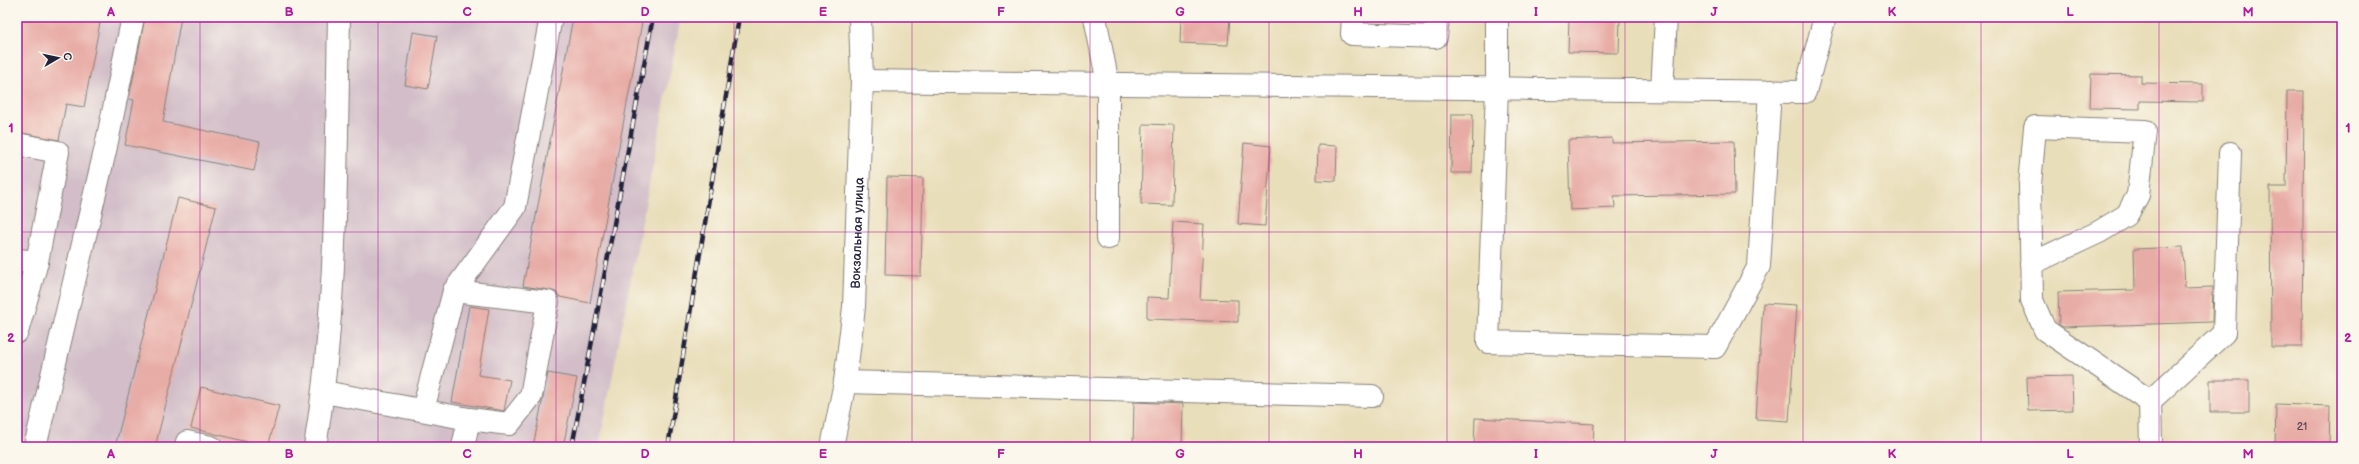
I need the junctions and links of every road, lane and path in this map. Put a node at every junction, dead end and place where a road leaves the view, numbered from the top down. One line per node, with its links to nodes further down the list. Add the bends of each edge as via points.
1 (133, 17): 29 (street, via 105,152)
2 (339, 17): 24 (street, via 334,256)
3 (551, 17): 21 (street, via 515,207)
4 (860, 17): 11 (street, Вокзальная улица)
5 (1095, 17): 12 (street)
6 (1353, 17): 7 (street, via 1352,34 1436,37)
7 (1438, 17)
8 (1497, 17): 13 (street)
9 (1666, 17): 14 (street)
10 (1825, 17): 15 (street, via 1805,92)
11 (862, 81): 12 (street); 23 (street, Вокзальная улица, via 854,307)
12 (1108, 84): 13 (street); 18 (street)
13 (1497, 88): 14 (street); 15 (street, via 1488,342 1715,347 1759,266)
14 (1662, 90): 15 (street)
15 (1770, 91)
16 (17, 144): 19 (street, via 58,152)
17 (2230, 153): 26 (street, via 2224,333)
18 (1108, 238)
19 (27, 261): 22 (street)
20 (2031, 264): 20 (street, via 2099,232 2127,215 2138,195 2145,131 2035,127 2030,185); 26 (street, via 2032,300 2045,330)
21 (454, 291): 27 (street); 28 (street, via 548,302 531,396 509,424)
22 (17, 332)
23 (845, 382): 25 (street); 34 (street, Вокзальная улица)
24 (324, 392): 27 (street); 32 (street)
25 (1372, 396)
26 (2150, 401): 35 (street)
27 (423, 410): 28 (street)
28 (469, 418): 33 (street)
29 (35, 447)
30 (186, 447): 31 (street, via 187,442)
31 (211, 447)
32 (315, 447)
33 (464, 447)
34 (832, 447)
35 (2151, 447)

